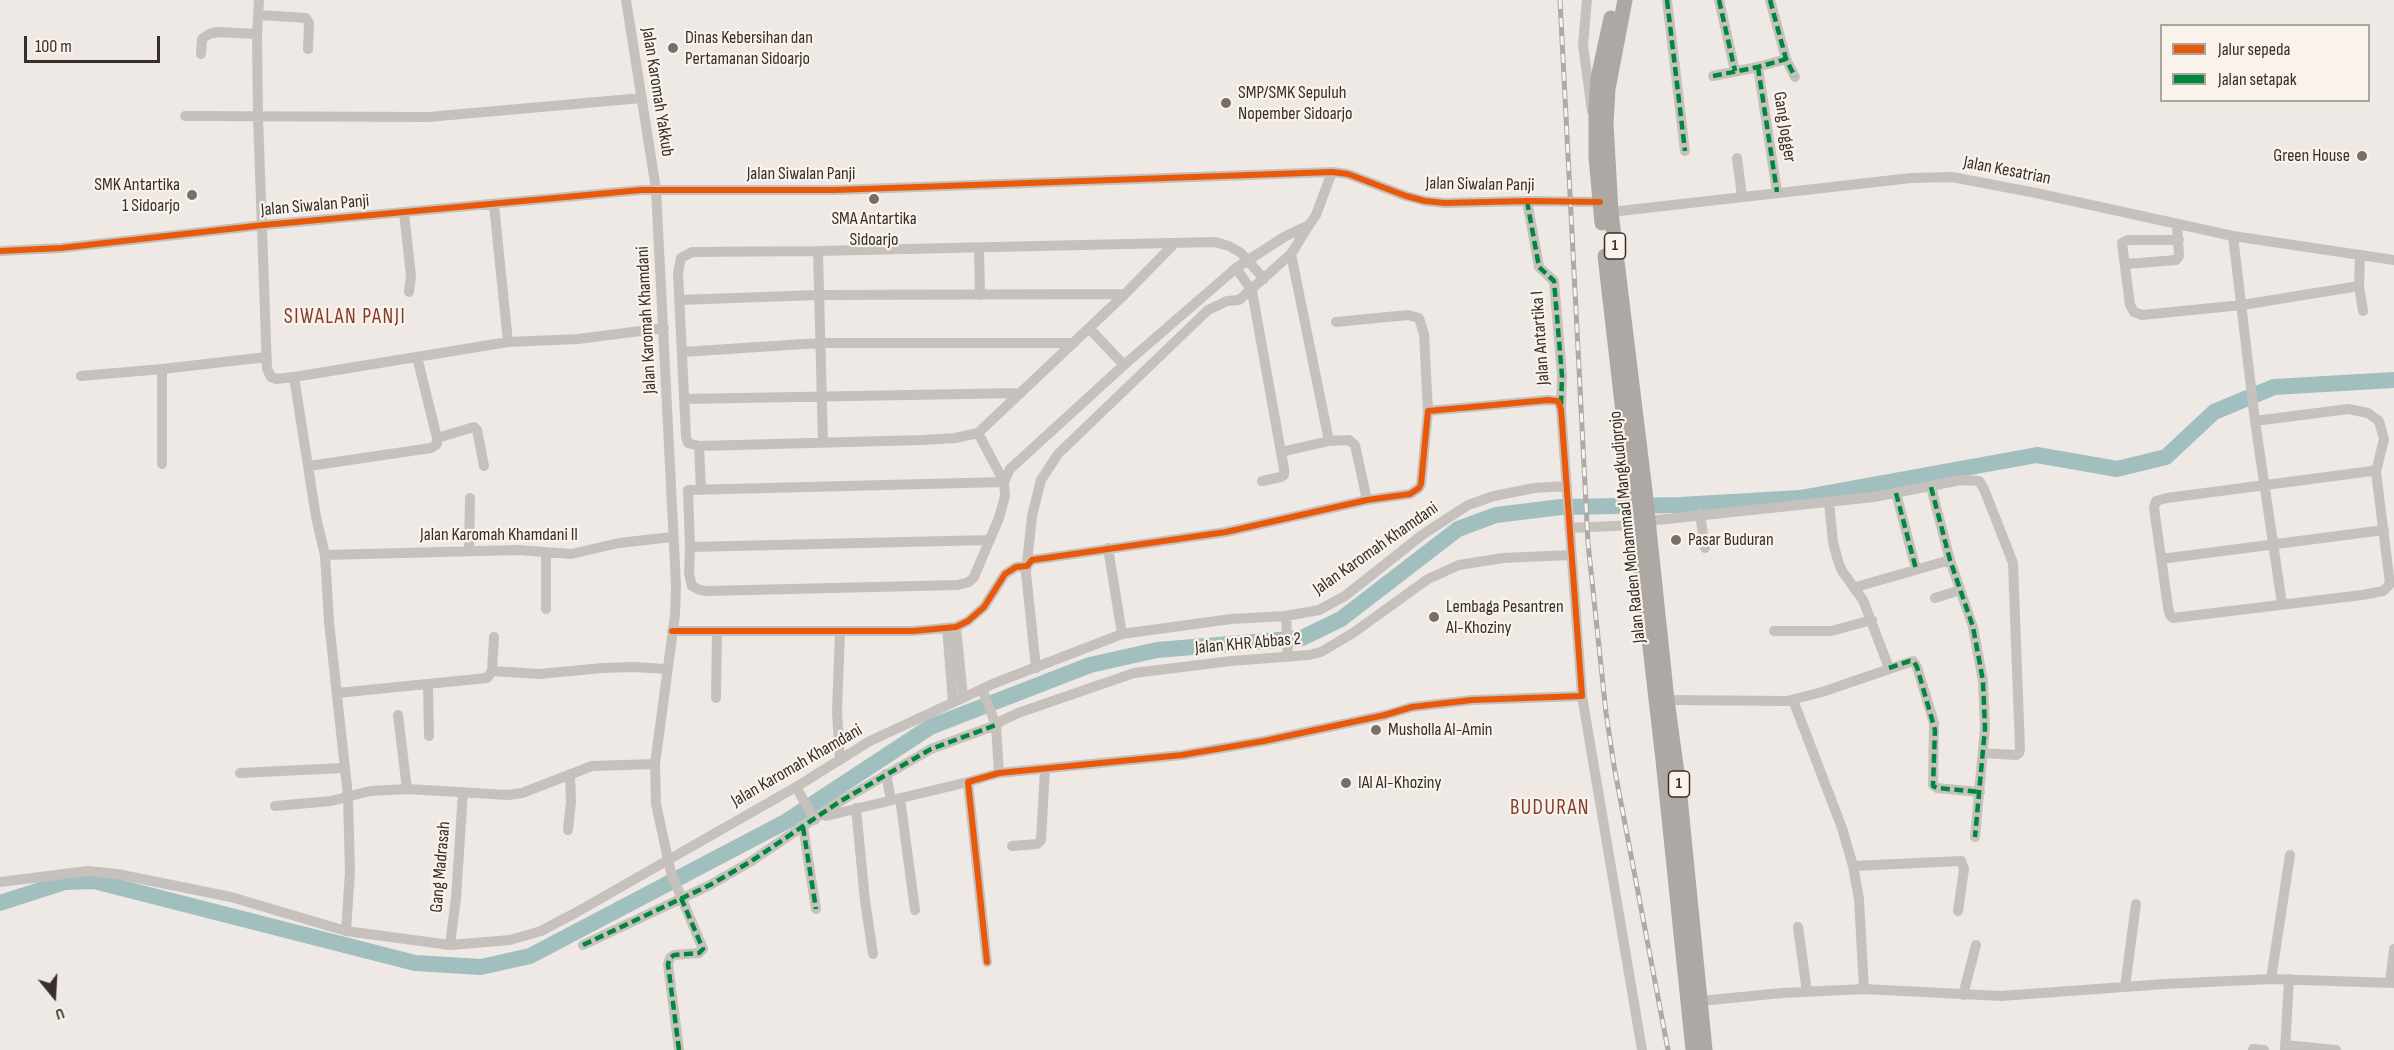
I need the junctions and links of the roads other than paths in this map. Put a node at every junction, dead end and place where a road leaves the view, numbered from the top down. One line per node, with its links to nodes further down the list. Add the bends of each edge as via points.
1 (259, 0): 9 (street)
2 (626, 0): 18 (street, Jalan Karomah Yakkub)
3 (1587, 0): 21 (street, Jalan Raden Mohammad Mangkudiprojo, via 1583,45)
4 (1614, 0): 21 (highway, Jalan Raden Mohammad Mangkudiprojo / 1, via 1598,78)
5 (1624, 0): 30 (highway, Jalan Raden Mohammad Mangkudiprojo / 1, via 1608,90)
6 (1667, 0): 22 (street)
7 (1719, 0): 15 (street)
8 (1770, 0): 13 (street)
9 (259, 15): 10 (street); 11 (street, via 306,18)
10 (257, 34): 12 (street, via 209,34 202,39); 20 (street)
11 (308, 49)
12 (201, 54)
13 (1786, 59): 14 (street); 17 (street)
14 (1758, 67): 15 (street); 26 (street, Gang Jogger)
15 (1735, 71): 16 (street)
16 (1713, 76)
17 (1795, 77)
18 (642, 98): 20 (street, via 428,117); 25 (street, Jalan Karomah Yakkub)
19 (185, 116): 20 (street)
20 (258, 117): 32 (street)
21 (1595, 129): 30 (highway, Jalan Raden Mohammad Mangkudiprojo / 1)
22 (1685, 151)
23 (1737, 158): 27 (street)
24 (1332, 172): 25 (street, Jalan Siwalan Panji, via 847,190); 28 (street, Jalan Siwalan Panji, via 1425,201); 33 (street)
25 (656, 189): 29 (street, Jalan Siwalan Panji); 58 (street, Jalan Karomah Khamdani)
26 (1777, 192): 27 (street, Jalan Kesatrian); 34 (street, Jalan Kesatrian, via 1952,177)
27 (1742, 196): 30 (street, Jalan Kesatrian)
28 (1527, 201): 30 (street, Jalan Siwalan Panji); 73 (street, Jalan Antartika I, via 1539,267 1554,280)
29 (494, 205): 31 (street, Jalan Siwalan Panji); 60 (street)
30 (1605, 207): 99 (highway, Jalan Raden Mohammad Mangkudiprojo / 1)
31 (404, 213): 32 (street, Jalan Siwalan Panji); 50 (street, via 411,276)
32 (264, 225): 39 (street, Jalan Siwalan Panji); 64 (street)
33 (1309, 225): 41 (street); 44 (street)
34 (2177, 225): 35 (street, Jalan Kesatrian); 36 (street)
35 (2233, 236): 42 (street, Jalan Kesatrian); 55 (street)
36 (2179, 240): 45 (street, via 2176,260); 45 (street, via 2128,240 2122,243)
37 (1174, 244): 38 (street); 44 (street, via 1222,243); 51 (street)
38 (979, 248): 40 (street); 53 (street)
39 (0, 251)
40 (818, 251): 52 (street); 54 (street, via 692,252 681,258 679,264)
41 (1291, 254): 47 (street); 78 (street)
42 (2360, 256): 43 (street, Jalan Kesatrian); 48 (street)
43 (2394, 260)
44 (1249, 261): 46 (street); 47 (street)
45 (2126, 264): 55 (street, via 2130,305 2142,315)
46 (1236, 268): 49 (street); 66 (street)
47 (1264, 279): 49 (street)
48 (2359, 286): 55 (street); 56 (street)
49 (1252, 291): 81 (street); 114 (street, via 1239,300 1208,310 1058,454 1036,494)
50 (409, 292)
51 (1125, 294): 53 (street); 59 (street)
52 (818, 295): 53 (street); 54 (street); 61 (street)
53 (980, 295)
54 (679, 300): 63 (street)
55 (2242, 305): 75 (street)
56 (2363, 311)
57 (1336, 322): 74 (street, via 1408,315 1419,318 1424,334)
58 (664, 328): 60 (street, via 578,339); 91 (street, Jalan Karomah Khamdani)
59 (1089, 328): 62 (street); 66 (street)
60 (508, 342): 65 (street)
61 (820, 343): 62 (street); 63 (street); 71 (street)
62 (1074, 343): 70 (street)
63 (682, 352): 72 (street)
64 (267, 357): 67 (street); 69 (street, via 271,377)
65 (417, 357): 69 (street); 77 (street)
66 (1124, 365): 87 (street, via 1022,457)
67 (162, 369): 68 (street); 82 (street)
68 (81, 376)
69 (294, 377): 83 (street)
70 (1021, 393): 71 (street); 76 (street)
71 (822, 396): 72 (street); 79 (street)
72 (684, 399): 80 (street, via 686,437 688,443)
73 (1561, 409): 74 (street, via 1557,401 1548,400); 88 (street, Jalan Antartika I)
74 (1428, 411): 96 (street, via 1419,488 1410,494)
75 (2255, 421): 85 (street, via 2341,410 2368,413 2378,420 2383,432); 89 (street)
76 (978, 433): 79 (street, via 955,438); 87 (street)
77 (437, 438): 83 (street, via 437,444 431,448); 84 (street, via 474,427)
78 (1329, 441): 81 (street); 96 (street, via 1349,440 1355,445)
79 (823, 443): 80 (street)
80 (699, 446): 93 (street)
81 (1281, 452): 86 (street, via 1284,475)
82 (162, 464)
83 (309, 466): 110 (street)
84 (484, 466)
85 (2376, 472): 89 (street); 101 (street)
86 (1262, 481)
87 (1004, 482): 93 (street); 103 (street, via 1005,496)
88 (1567, 486): 100 (street, Jalan Antartika I); 121 (street, Jalan Karomah Khamdani, via 1534,488 1480,500 1422,535 1332,604)
89 (2265, 486): 104 (street); 112 (street, via 2155,502)
90 (1931, 487): 94 (street); 113 (street); 147 (street, via 1970,479 1980,482 2013,563 2019,751 2012,755)
91 (671, 489): 92 (street); 102 (street, Jalan Karomah Khamdani)
92 (688, 490): 93 (street); 105 (street)
93 (701, 490)
94 (1896, 493): 97 (street); 115 (street)
95 (470, 498): 108 (street)
96 (1367, 500): 106 (street, via 1226,532)
97 (1828, 502): 98 (street); 116 (street, via 1838,561)
98 (1700, 514): 99 (street); 107 (street)
99 (1642, 522): 100 (street); 141 (highway, Jalan Raden Mohammad Mangkudiprojo / 1); 148 (highway, Jalan Raden Mohammad Mangkudiprojo / 1, via 1656,711)
100 (1569, 528): 111 (street, Jalan Antartika I)
101 (2384, 530): 104 (street); 119 (street, via 2391,582 2386,589)
102 (672, 537): 109 (street, Jalan Karomah Khamdani II, via 619,543 582,553); 124 (street, Jalan Karomah Khamdani, via 676,585)
103 (990, 540): 105 (street); 105 (street, via 974,577 964,584 946,586 700,590 690,581)
104 (2273, 544): 112 (street); 119 (street)
105 (690, 547)
106 (1108, 548): 114 (street, via 1036,558); 128 (street)
107 (1706, 548)
108 (469, 550): 109 (street, Jalan Karomah Khamdani II); 110 (street, Jalan Karomah Khamdani II)
109 (546, 553): 120 (street)
110 (325, 555): 136 (street)
111 (1571, 555): 130 (street, Jalan KHR Abbas 2, via 1503,558 1459,565 1428,579 1332,647 1309,655); 138 (street, Jalan Antartika I)
112 (2162, 559): 119 (street, via 2173,618)
113 (1950, 560): 115 (street); 117 (street)
114 (1027, 566): 123 (street, via 1005,574 984,608); 131 (street)
115 (1916, 569): 116 (street)
116 (1856, 587): 122 (street)
117 (1960, 590): 118 (street); 147 (street, via 1976,637 1983,681)
118 (1935, 598)
119 (2282, 603)
120 (546, 609)
121 (1287, 620): 128 (street, Jalan Karomah Khamdani, via 1231,619); 130 (street)
122 (1872, 620): 127 (street, via 1831,631); 132 (street)
123 (951, 628): 126 (street); 139 (street); 143 (street)
124 (672, 631): 125 (street); 133 (street, Jalan Karomah Khamdani)
125 (717, 631): 126 (street); 140 (street)
126 (840, 631): 149 (street)
127 (1774, 631)
128 (1122, 634): 131 (street, Jalan Karomah Khamdani)
129 (494, 637): 134 (street)
130 (1288, 654): 145 (street, Jalan KHR Abbas 2, via 1134,673)
131 (1036, 668): 137 (street, Jalan Karomah Khamdani)
132 (1889, 668): 142 (street); 162 (street, via 1910,661 1917,667 1935,730 1933,786)
133 (666, 669): 134 (street, via 603,668 539,674); 150 (street, Jalan Karomah Khamdani)
134 (492, 671): 135 (street, via 480,680)
135 (428, 685): 136 (street); 146 (street)
136 (337, 693): 151 (street)
137 (984, 693): 139 (street, Jalan Karomah Khamdani); 145 (street)
138 (1582, 696): 152 (street, via 1472,700 1412,707 1194,753); 199 (street, Jalan Antartika I)
139 (963, 697): 143 (street, Jalan Karomah Khamdani)
140 (716, 698)
141 (1667, 700): 142 (street); 148 (highway, Jalan Raden Mohammad Mangkudiprojo / 1)
142 (1793, 700): 174 (street)
143 (953, 702): 149 (street, Jalan Karomah Khamdani, via 870,741)
144 (398, 715): 159 (street)
145 (994, 721): 154 (street); 156 (street, Jalan KHR Abbas 2)
146 (429, 736)
147 (1983, 753): 162 (street)
148 (1669, 759): 158 (highway, Jalan Raden Mohammad Mangkudiprojo / 1)
149 (840, 760): 160 (street, Jalan Karomah Khamdani)
150 (655, 764): 155 (street, via 592,766); 173 (street, Jalan Karomah Khamdani, via 656,804)
151 (343, 768): 153 (street); 163 (street)
152 (1045, 769): 154 (street); 171 (street, via 1041,840 1037,844)
153 (240, 773)
154 (999, 773): 157 (street)
155 (570, 774): 161 (street, via 522,793); 169 (street)
156 (886, 774): 164 (street); 167 (street, Jalan KHR Abbas 2)
157 (968, 782): 164 (street); 188 (street)
158 (1673, 787): 196 (highway, Jalan Raden Mohammad Mangkudiprojo / 1); 200 (highway, Jalan Raden Mohammad Mangkudiprojo / 1)
159 (406, 789): 161 (street); 163 (street)
160 (799, 791): 167 (street); 173 (street, Jalan Karomah Khamdani)
161 (463, 792): 183 (street, Gang Madrasah)
162 (1980, 792): 170 (street)
163 (348, 796): 165 (street); 182 (street, via 350,872)
164 (895, 799): 166 (street); 179 (street)
165 (275, 806)
166 (856, 808): 167 (street); 187 (street)
167 (816, 816): 168 (street)
168 (802, 827): 176 (street, via 750,862); 178 (street)
169 (568, 830)
170 (1975, 837)
171 (1012, 846)
172 (2290, 855): 189 (street)
173 (667, 859): 176 (street); 183 (street, via 540,931 510,940)
174 (1853, 866): 180 (street, via 1960,861 1964,869); 193 (street, via 1859,899)
175 (0, 882): 182 (street, via 70,872 117,874 231,897)
176 (680, 895): 184 (street); 198 (street, via 703,949 699,953 674,955 668,964)
177 (2136, 904): 192 (street)
178 (816, 909)
179 (915, 910)
180 (1958, 911)
181 (1798, 927): 194 (street)
182 (346, 931): 183 (street)
183 (450, 945)
184 (584, 945)
185 (1976, 945): 195 (street)
186 (2394, 949): 191 (street)
187 (873, 954)
188 (987, 962)
189 (2271, 979): 190 (street); 192 (street)
190 (2289, 979): 191 (street); 197 (street)
191 (2392, 983)
192 (2125, 987): 195 (street)
193 (1864, 989): 194 (street); 195 (street)
194 (1807, 992): 196 (street)
195 (1963, 996)
196 (1700, 1001): 201 (highway, Jalan Raden Mohammad Mangkudiprojo / 1)
197 (2285, 1048): 202 (street)
198 (679, 1050)
199 (1642, 1050)
200 (1693, 1050)
201 (1706, 1050)
202 (2336, 1050)

